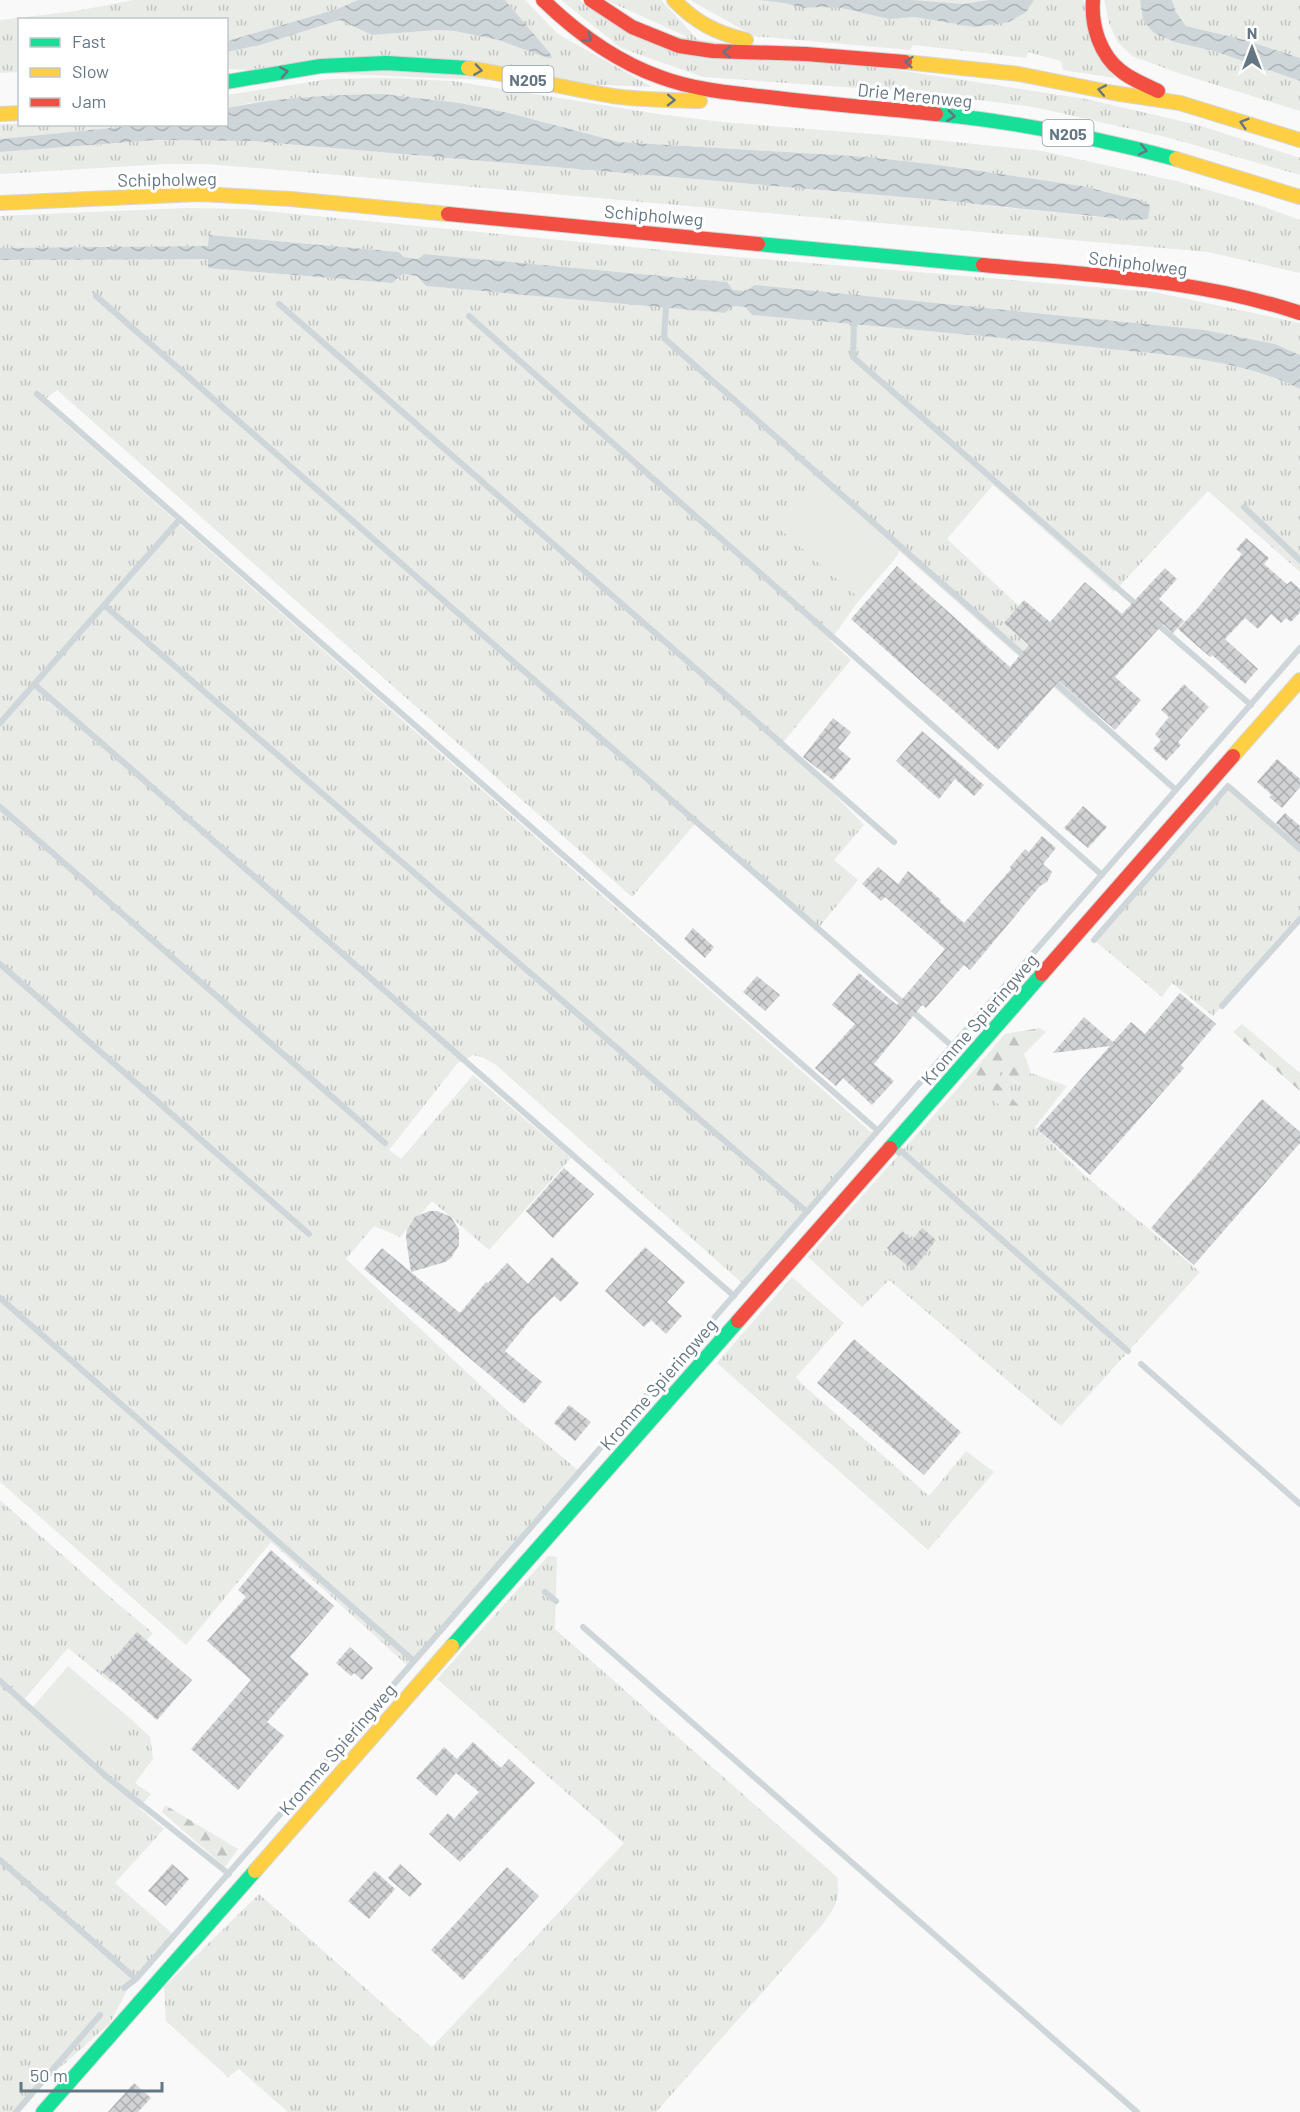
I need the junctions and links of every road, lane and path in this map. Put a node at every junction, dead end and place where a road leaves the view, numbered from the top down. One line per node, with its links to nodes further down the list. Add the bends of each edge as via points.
1 (543, 0): 8 (main road, Drie Merenweg / N205, one-way to 8, via 606,51 657,76 700,89)
2 (591, 0): 5 (main road, Drie Merenweg, one-way to 2, via 679,46 632,27)
3 (674, 0): 5 (main road, via 695,21 718,34)
4 (1094, 0): 7 (main road, via 1091,12 1108,58 1120,71)
5 (806, 54): 7 (main road, Drie Merenweg, one-way to 5, via 1019,74)
6 (228, 82): 8 (main road, N205, one-way to 8, via 321,66 386,63 453,66 613,96 656,100)
7 (1180, 103): 11 (main road, Drie Merenweg, one-way to 7)
8 (830, 104): 12 (main road, Drie Merenweg / N205, one-way to 12, via 929,113 1066,133 1163,154)
9 (18, 113): 10 (main road)
10 (0, 114)
11 (1300, 140)
12 (1300, 197)
13 (0, 203): 14 (main road, Schipholweg, via 199,194 291,200 1115,278 1215,290)
14 (1300, 313)
15 (1300, 680): 16 (main road, Kromme Spieringweg)
16 (43, 2112)

